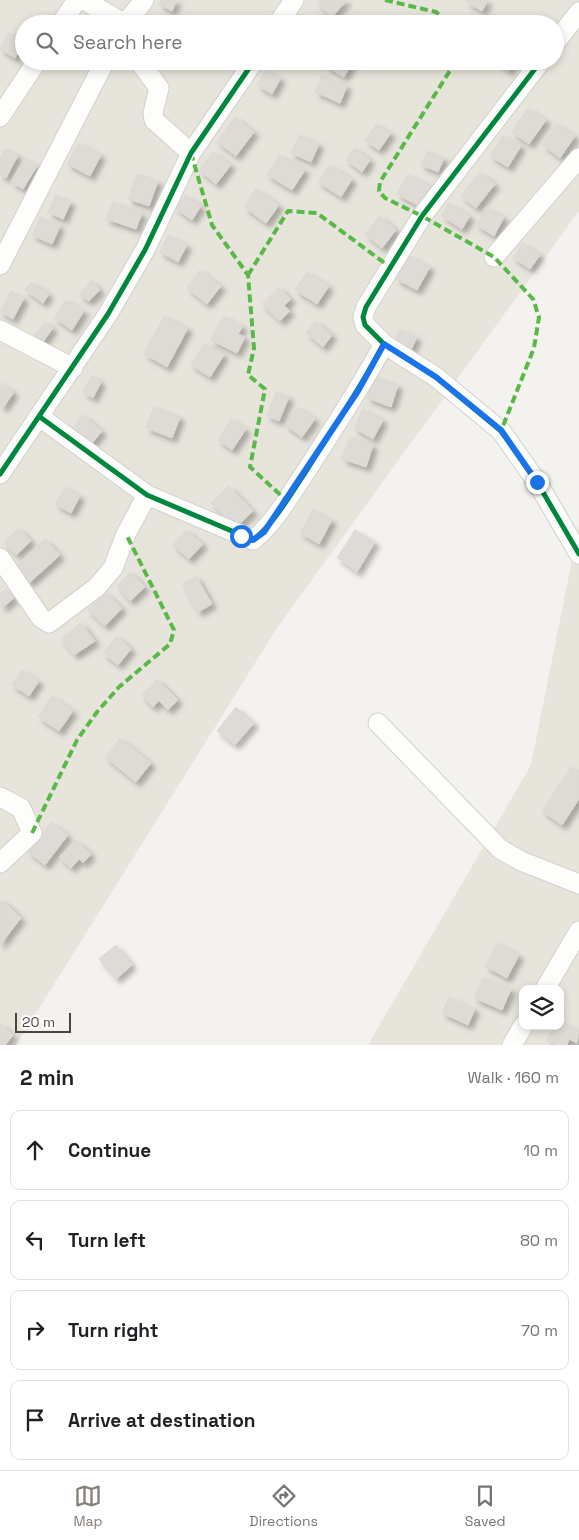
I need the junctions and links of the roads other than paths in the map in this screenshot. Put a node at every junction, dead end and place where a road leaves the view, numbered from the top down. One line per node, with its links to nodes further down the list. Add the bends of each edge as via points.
1 (77, 0): 6 (street)
2 (84, 0): 7 (street)
3 (144, 0): 8 (street)
4 (294, 0): 9 (street)
5 (579, 12): 10 (street)
6 (67, 15)
7 (110, 15)
8 (132, 15)
9 (284, 15)
10 (564, 31)
11 (31, 70): 16 (street)
12 (100, 70): 20 (street)
13 (146, 70): 17 (street, via 160,88 154,120)
14 (248, 70): 17 (street)
15 (534, 70): 22 (street, via 422,216 366,307 365,325)
16 (0, 118)
17 (191, 153): 23 (street, via 145,250)
18 (579, 158): 19 (street)
19 (494, 257)
20 (0, 265)
21 (0, 330): 23 (street)
22 (384, 344): 26 (street, via 358,391 286,500 264,532 253,540); 27 (street, via 436,377 501,430 537,482)
23 (73, 368): 24 (street)
24 (40, 417): 25 (street); 26 (street)
25 (0, 474)
26 (147, 495): 28 (street, via 126,534 113,568 97,587 49,623 41,618)
27 (579, 554)
28 (0, 558)
29 (378, 723): 32 (street, via 500,849)
30 (0, 797): 31 (street, via 21,808 32,833)
31 (0, 863)
32 (579, 884)
33 (579, 931): 34 (street)
34 (547, 985)
35 (521, 1030): 36 (street)
36 (512, 1045)

